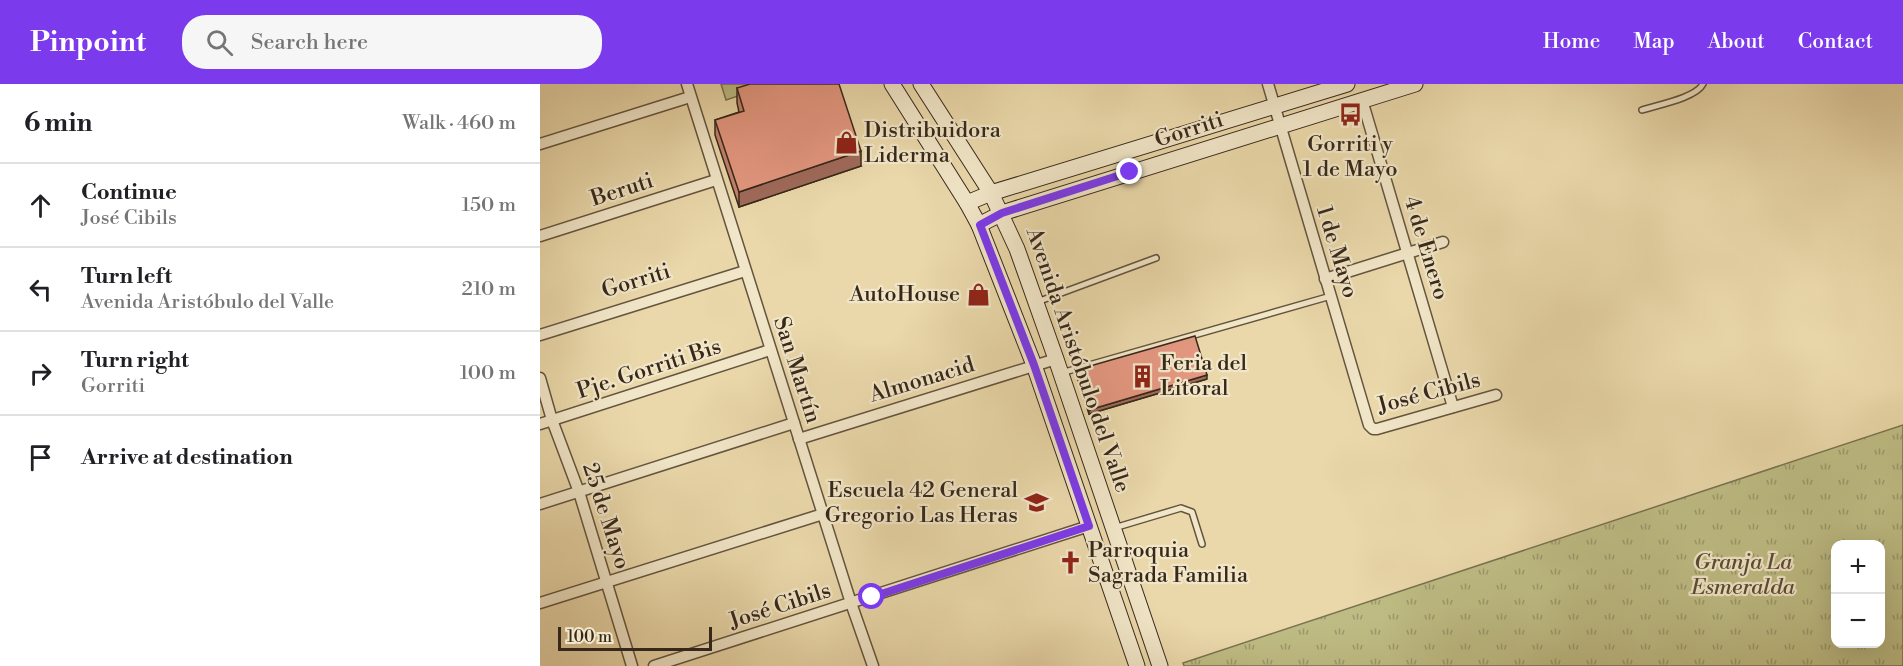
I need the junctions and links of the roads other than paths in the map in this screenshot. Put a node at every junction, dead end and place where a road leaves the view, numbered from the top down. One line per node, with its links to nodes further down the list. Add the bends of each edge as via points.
1 (687, 84): 8 (street, San Martín)
2 (891, 84): 16 (main road, Avenida Aristóbulo del Valle)
3 (921, 84): 15 (main road, Avenida Aristóbulo del Valle)
4 (1268, 84): 10 (street, 1 de Mayo)
5 (1346, 84): 10 (main road, Gorriti)
6 (1415, 84): 9 (main road, Gorriti)
7 (1703, 84): 11 (lane, via 1689,95)
8 (690, 97): 13 (street); 14 (street, San Martín)
9 (1362, 100): 12 (main road, Gorriti); 21 (street, 4 de Enero)
10 (1275, 105): 12 (street, 1 de Mayo); 15 (main road, Gorriti)
11 (1642, 110)
12 (1280, 125): 17 (main road, Gorriti); 24 (street, 1 de Mayo)
13 (540, 144)
14 (716, 180): 19 (street, Beruti); 23 (street, San Martín)
15 (991, 193): 16 (main road, Gorriti); 17 (main road, Avenida Aristóbulo del Valle)
16 (968, 203): 18 (main road, Avenida Aristóbulo del Valle)
17 (1002, 213): 18 (main road, Gorriti); 26 (main road, Avenida Aristóbulo del Valle)
18 (980, 225): 29 (main road, Avenida Aristóbulo del Valle)
19 (540, 236)
20 (1443, 242): 21 (street)
21 (1408, 254): 24 (street); 33 (street, 4 de Enero)
22 (1156, 258): 26 (lane)
23 (745, 271): 27 (street, Gorriti); 28 (street, San Martín)
24 (1325, 279): 25 (street, 1 de Mayo)
25 (1331, 296): 30 (lane); 37 (street, 1 de Mayo)
26 (1036, 302): 30 (main road, Avenida Aristóbulo del Valle)
27 (540, 335)
28 (770, 350): 34 (street, Pje. Gorriti Bis); 35 (street, San Martín)
29 (1034, 365): 30 (street, Almonacid); 38 (street, Almonacid); 42 (main road, Avenida Aristóbulo del Valle)
30 (1058, 366): 43 (main road, Avenida Aristóbulo del Valle)
31 (540, 378): 34 (street, 25 de Mayo)
32 (1496, 395): 33 (street, José Cibils)
33 (1453, 406): 37 (street, José Cibils)
34 (552, 420): 36 (street, Pje. Gorriti Bis); 39 (street, 25 de Mayo)
35 (794, 423): 38 (street, San Martín); 39 (street)
36 (540, 424)
37 (1373, 429)
38 (798, 439): 41 (street, San Martín)
39 (579, 492): 40 (street); 45 (street, 25 de Mayo)
40 (540, 504)
41 (823, 514): 45 (street); 47 (street, San Martín)
42 (1089, 526): 47 (street, José Cibils); 51 (main road, Avenida Aristóbulo del Valle)
43 (1112, 528): 44 (lane, via 1188,509); 52 (main road, Avenida Aristóbulo del Valle)
44 (1202, 544)
45 (607, 582): 46 (street); 48 (street, 25 de Mayo)
46 (540, 603)
47 (851, 603): 49 (street, José Cibils); 50 (street, San Martín)
48 (632, 666)
49 (654, 666)
50 (873, 666)
51 (1137, 666)
52 (1160, 666)

